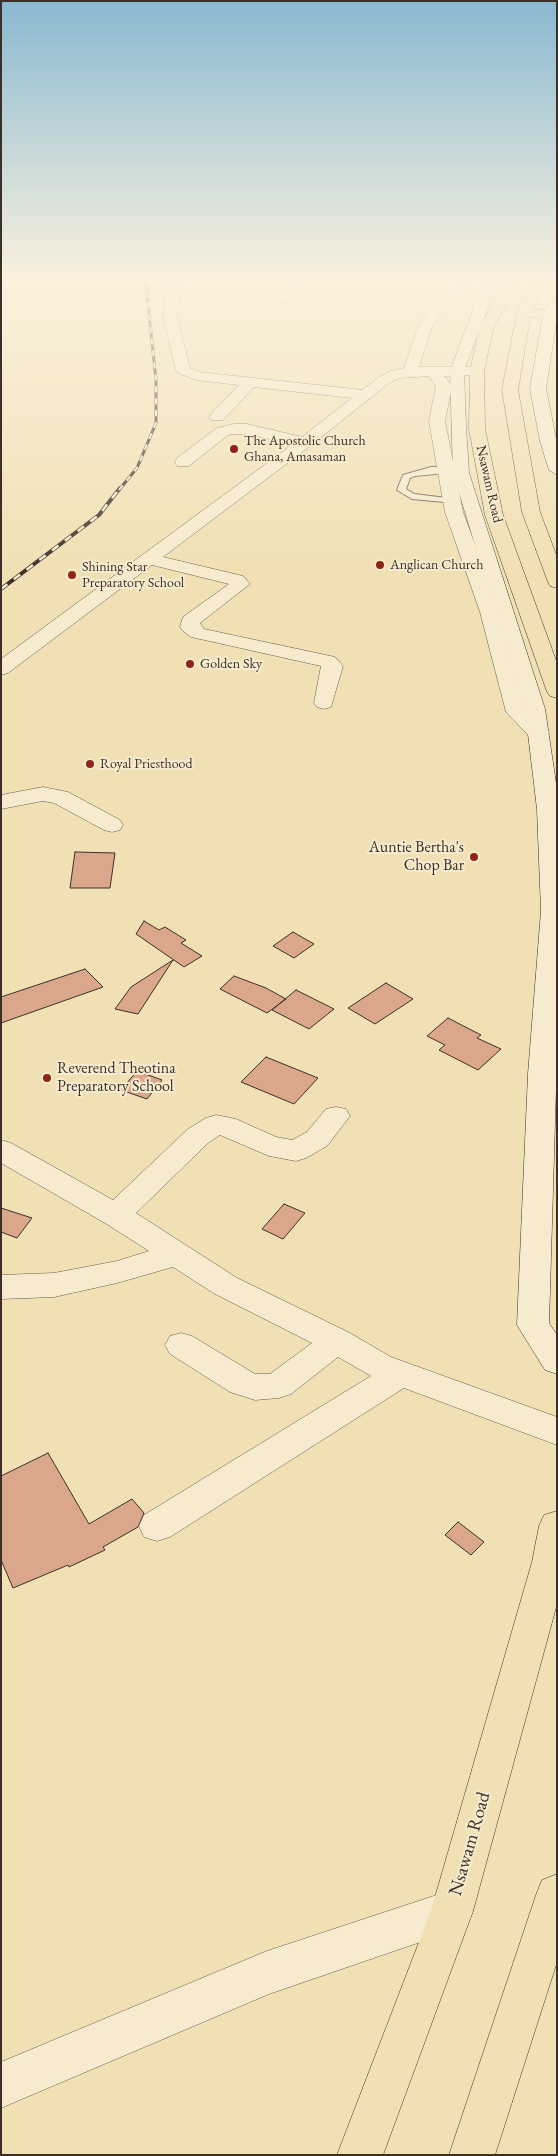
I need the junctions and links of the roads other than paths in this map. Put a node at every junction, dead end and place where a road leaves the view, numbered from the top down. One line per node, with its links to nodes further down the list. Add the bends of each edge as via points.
1 (202, 377): 8 (street)
2 (391, 377): 9 (street)
3 (437, 377): 13 (street, via 444,386 437,421)
4 (467, 377): 21 (street, via 461,474 535,709)
5 (468, 377): 19 (highway, Nsawam Road, via 494,515)
6 (512, 377): 17 (highway, via 510,390 531,512)
7 (541, 377): 14 (street, via 538,389)
8 (250, 382): 9 (street); 10 (street)
9 (367, 395): 11 (street)
10 (216, 417)
11 (305, 442): 12 (street, via 234,429 223,431); 16 (street)
12 (183, 462)
13 (446, 470): 15 (street); 15 (lane, via 412,474 406,477 401,490 412,496)
14 (557, 470)
15 (452, 501): 21 (street, via 490,612 516,712)
16 (149, 559): 18 (street); 20 (street, via 236,580 241,584 190,621 190,627 198,633 328,661 333,666)
17 (557, 582)
18 (1, 669)
19 (557, 692)
20 (324, 703)
21 (538, 732): 31 (street, via 548,809 553,911 542,1074 533,1325)
22 (1, 802): 23 (street, via 43,794 60,797)
23 (112, 825)
24 (336, 1116): 26 (street, via 317,1139 296,1151 268,1146 236,1129 216,1125 198,1136)
25 (1, 1150): 26 (street)
26 (116, 1215): 27 (street)
27 (174, 1255): 28 (street, via 117,1272 54,1285); 29 (street, via 226,1286)
28 (1, 1287)
29 (337, 1342): 30 (street, via 280,1385 270,1387 242,1383); 32 (street, via 379,1366)
30 (181, 1345)
31 (557, 1360)
32 (401, 1374): 33 (street); 34 (street)
33 (557, 1431)
34 (157, 1526)
35 (557, 1526): 37 (highway, Nsawam Road, via 550,1562)
36 (557, 1895): 40 (highway)
37 (452, 1911): 38 (street, via 267,1974); 39 (highway, Nsawam Road)
38 (1, 2085)
39 (360, 2155)
40 (472, 2155)

